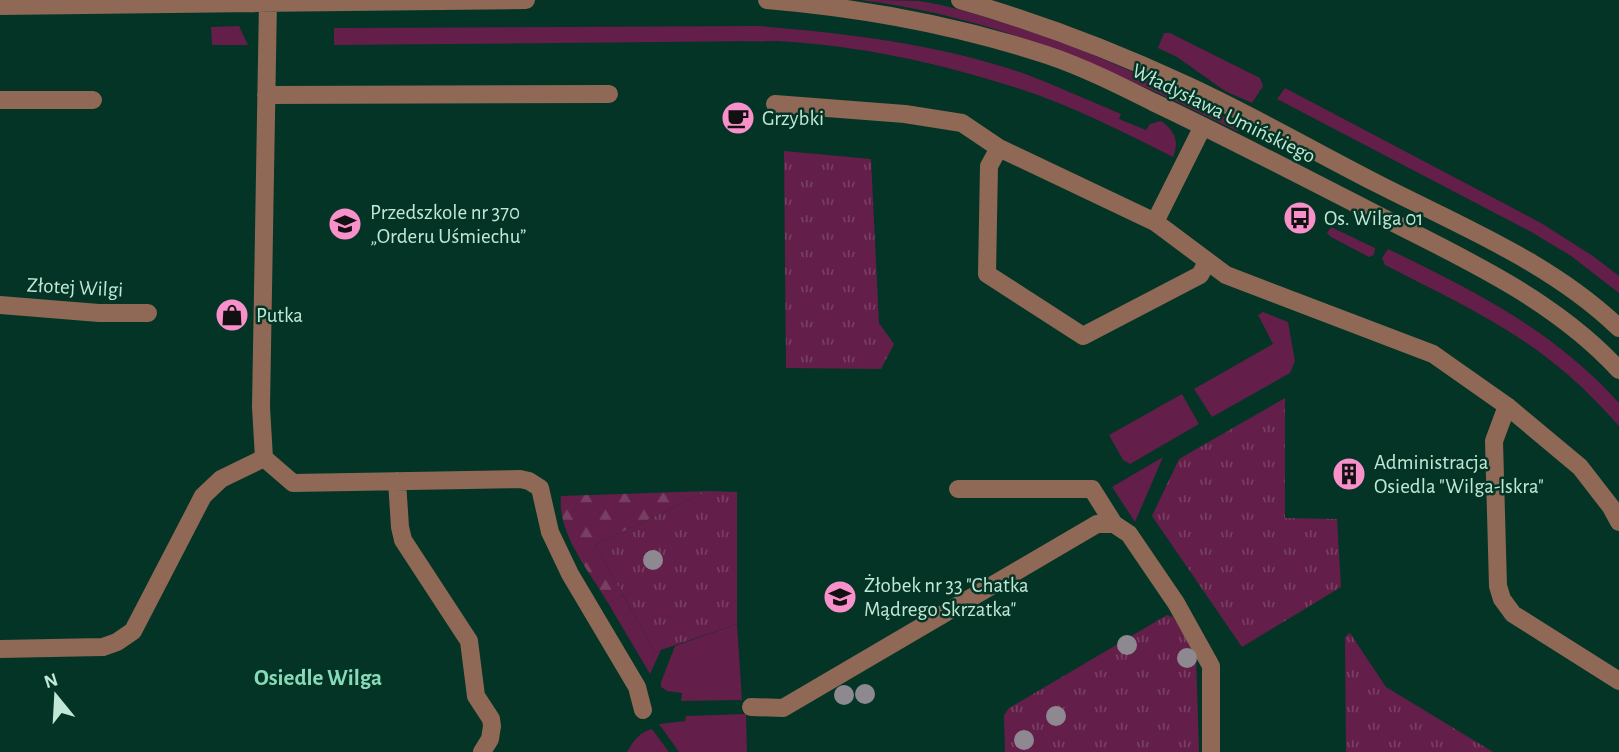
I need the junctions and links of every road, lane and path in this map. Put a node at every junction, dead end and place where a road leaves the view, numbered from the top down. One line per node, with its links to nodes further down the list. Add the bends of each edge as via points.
1 (526, 0): 4 (street)
2 (767, 0): 11 (street, Władysława Umińskiego, via 830,5 939,25 1036,52)
3 (960, 0): 17 (street, Władysława Umińskiego, via 1078,38 1197,90 1519,256 1576,291)
4 (268, 2): 5 (street); 7 (street)
5 (0, 6)
6 (609, 94): 7 (street)
7 (265, 95): 20 (street)
8 (0, 100): 9 (street)
9 (93, 100)
10 (775, 104): 12 (street, via 962,123)
11 (1203, 126): 13 (street); 18 (street, Władysława Umińskiego, via 1531,297)
12 (999, 148): 13 (street); 14 (street, via 989,166 986,274 1083,336 1200,275)
13 (1155, 222): 14 (street)
14 (1208, 262): 19 (street, via 1238,280 1433,354)
15 (0, 305): 16 (street, Złotej Wilgi)
16 (148, 313)
17 (1619, 328)
18 (1619, 370)
19 (1507, 406): 23 (street, via 1580,467); 26 (street, via 1494,441 1502,599 1513,614)
20 (264, 458): 21 (street, via 293,483); 25 (street, via 221,479 203,496 133,631 103,647)
21 (397, 481): 28 (street, via 520,479 540,488 550,532 637,687); 29 (street, via 403,540 469,641 476,696 492,726)
22 (958, 489): 24 (street, via 1092,489)
23 (1619, 522)
24 (1114, 524): 27 (street, via 1097,524 783,708); 30 (street, via 1129,534 1176,603 1211,666)
25 (0, 649)
26 (1619, 681)
27 (751, 707)
28 (643, 710)
29 (482, 752)
30 (1211, 752)

